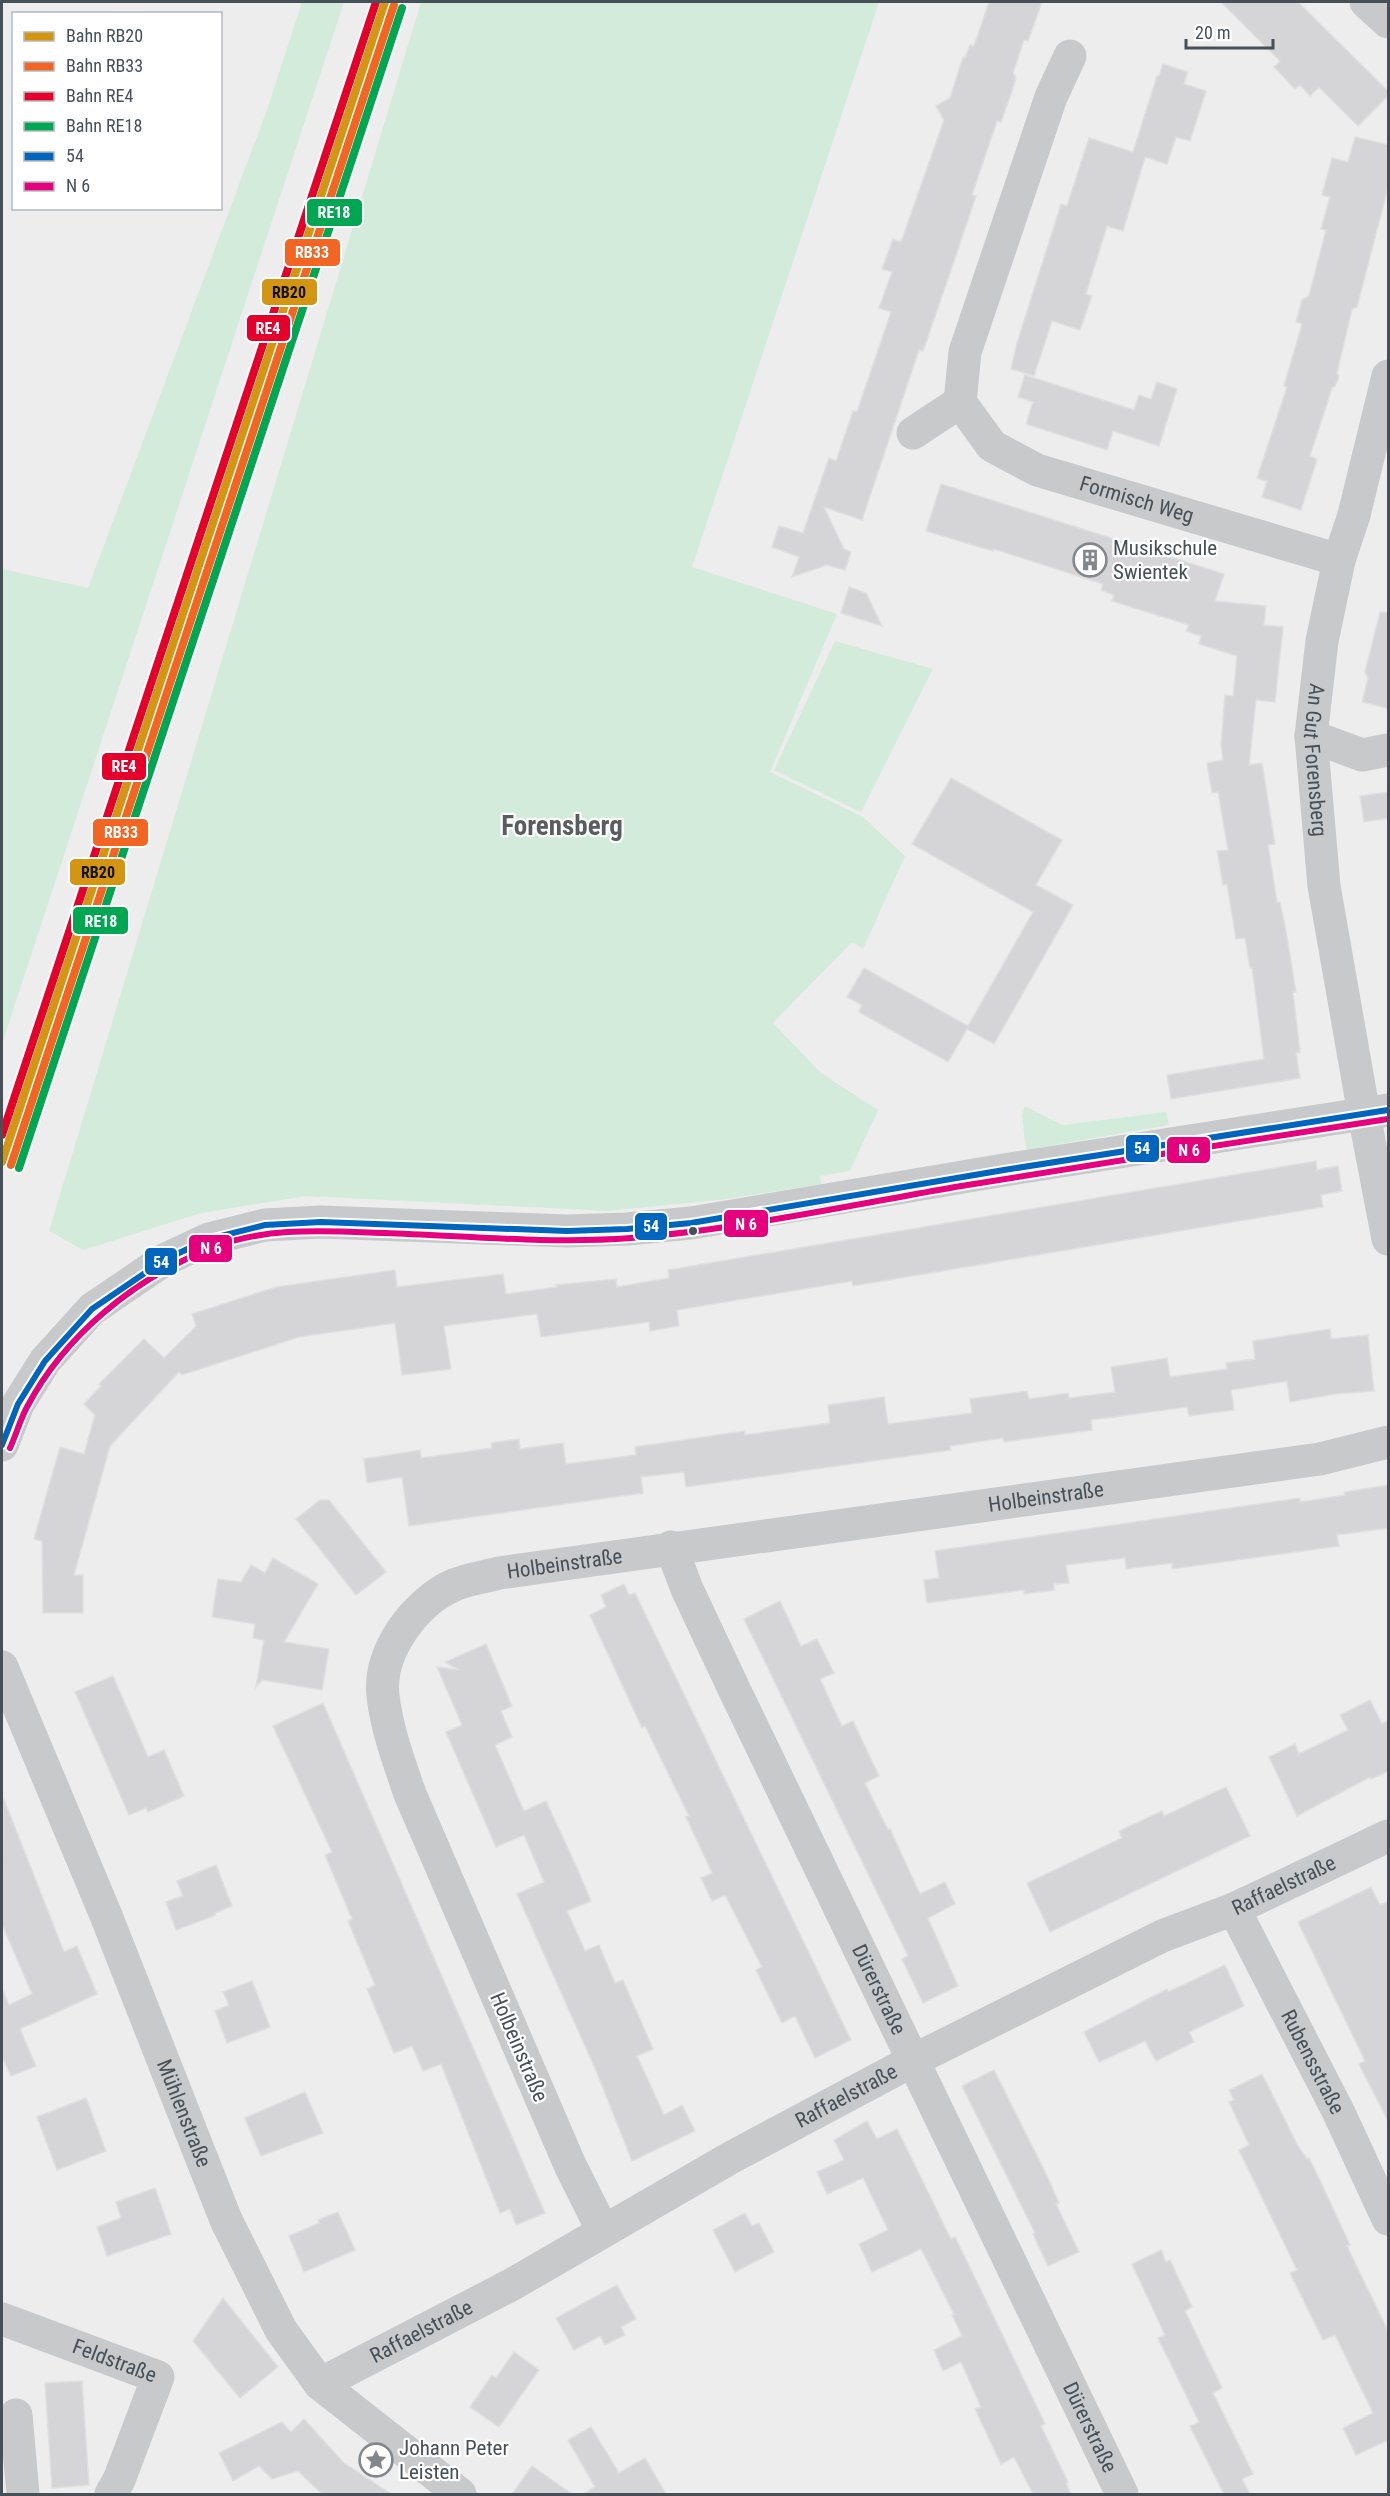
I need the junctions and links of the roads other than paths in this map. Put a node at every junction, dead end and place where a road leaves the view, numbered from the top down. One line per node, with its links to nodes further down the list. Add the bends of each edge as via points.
1 (1366, 2): 2 (street)
2 (1389, 22)
3 (1070, 56): 5 (street, via 1051,97 965,352)
4 (1389, 376): 7 (street, An Gut Forensberg)
5 (960, 402): 6 (street); 7 (street, Formisch Weg, via 992,446 1037,470)
6 (913, 433)
7 (1339, 560): 8 (street, An Gut Forensberg, via 1322,641)
8 (1311, 736): 9 (street, via 1362,755); 10 (street, An Gut Forensberg, via 1324,886)
9 (1389, 750)
10 (1376, 1112): 11 (street, An Gut Forensberg); 13 (street, via 691,1223 567,1231 321,1221 264,1225 208,1239 164,1260 92,1309 45,1361 18,1404)
11 (1389, 1239)
12 (1389, 1442): 14 (street, Holbeinstraße, via 1320,1458)
13 (2, 1445)
14 (671, 1547): 18 (street, Dürerstraße, via 724,1669); 20 (street, Holbeinstraße, via 499,1573 454,1585 429,1601 402,1630 387,1657 383,1693 389,1731 410,1794 570,2165)
15 (2, 1667): 22 (street, Mühlenstraße, via 105,1912 226,2220 281,2330)
16 (1389, 1836): 17 (street, Raffaelstraße)
17 (1234, 1909): 18 (street, Raffaelstraße, via 1162,1936); 19 (street, Rubensstraße)
18 (914, 2060): 20 (street, Raffaelstraße); 27 (street, Dürerstraße)
19 (1389, 2219)
20 (603, 2231): 22 (street, Raffaelstraße, via 428,2330)
21 (2, 2319): 24 (street, Feldstraße, via 158,2377)
22 (320, 2384): 26 (street, Mühlenstraße)
23 (16, 2415): 25 (street)
24 (107, 2490)
25 (22, 2494)
26 (460, 2494)
27 (1122, 2494)

